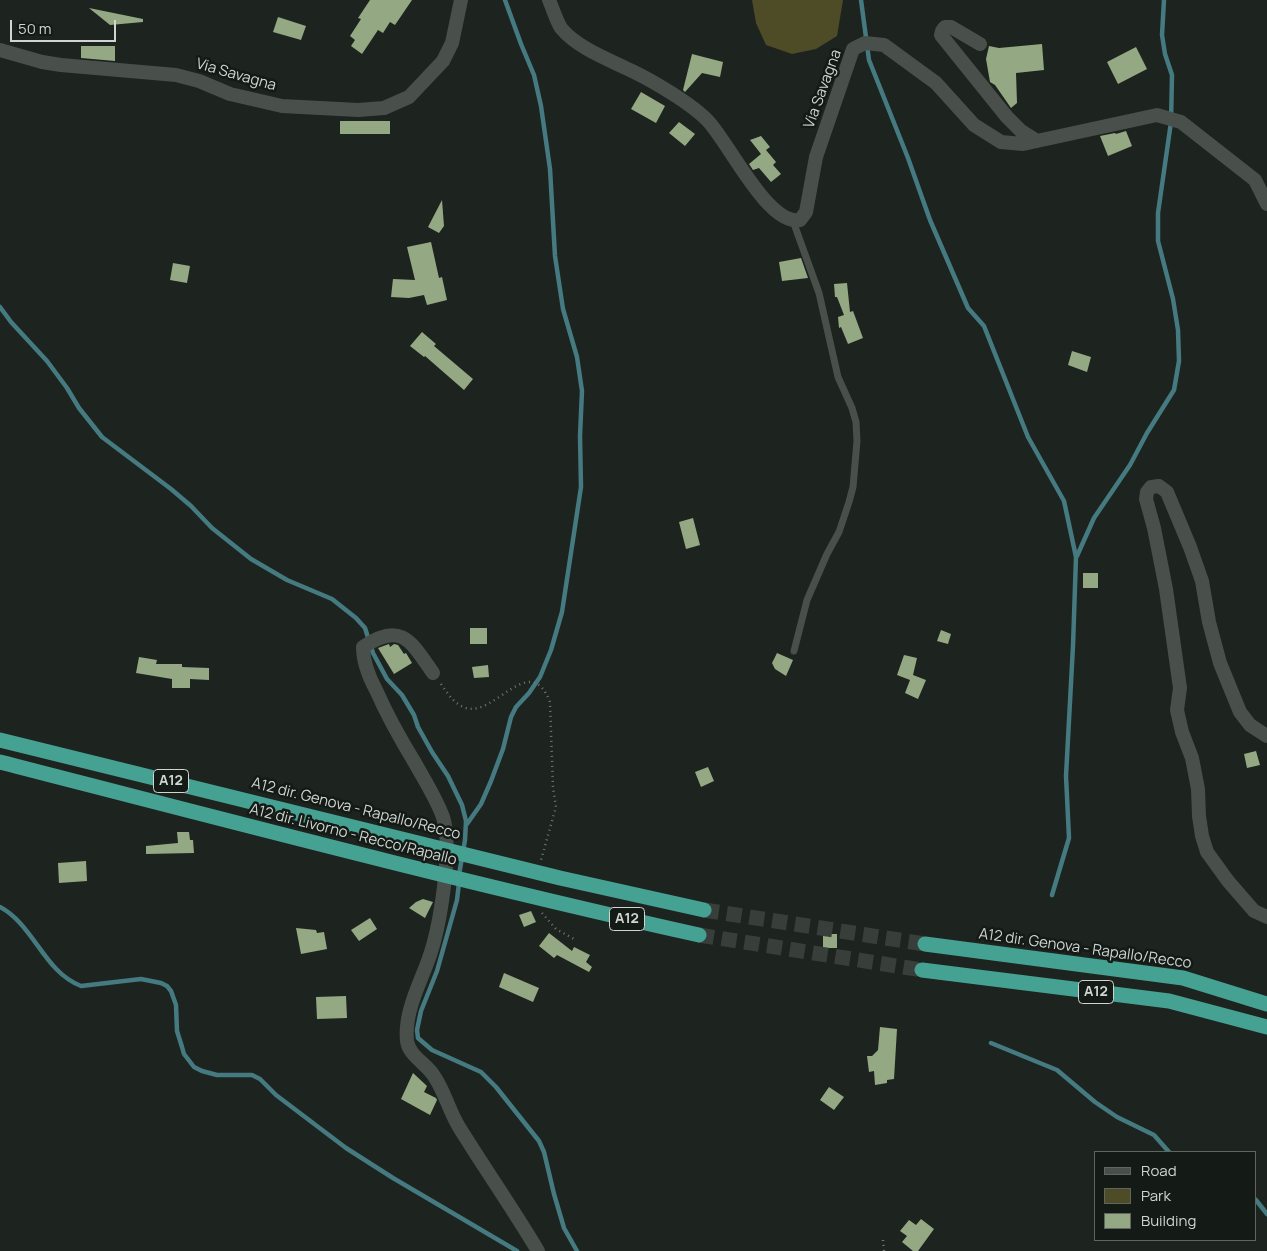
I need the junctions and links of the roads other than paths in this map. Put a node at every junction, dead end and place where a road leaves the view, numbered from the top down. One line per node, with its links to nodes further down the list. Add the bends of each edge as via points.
1 (461, 0): 4 (street, Via Savagna, via 452,43 443,61 409,97 384,108 358,110 282,106 230,94 176,75 61,65)
2 (549, 0): 7 (street, via 561,28 574,39 676,97 707,120 756,191 771,208)
3 (980, 44): 5 (street, via 950,28 942,30 941,35 1007,117)
4 (0, 50)
5 (1037, 141): 6 (street, Via Savagna, via 1157,115 1181,122 1255,180); 7 (street, Via Savagna, via 1023,144 1002,142 974,125 936,83 891,50 884,45 865,42 853,49 816,156 806,212 800,220)
6 (1267, 204)
7 (793, 221): 8 (lane, via 819,293 838,377 856,422 857,441 849,502 839,532 807,600)
8 (794, 651)
9 (433, 673): 20 (street, via 405,637 392,634 363,647 370,677 382,704 435,797 446,833 441,909 430,956 411,1005 408,1044 434,1075 457,1125)
10 (1267, 736): 14 (street, via 1250,725 1240,712 1220,663 1202,581 1190,547 1167,492 1159,486 1152,486 1146,498 1166,589 1180,688 1177,710 1192,758 1202,836 1207,852 1228,881 1254,910)
11 (0, 740): 13 (highway, A12 dir. Genova - Rapallo/Recco / A12, via 560,878)
12 (0, 762): 15 (highway, A12 dir. Livorno - Recco/Rapallo / A12, via 333,849)
13 (704, 910)
14 (1267, 917)
15 (699, 935)
16 (925, 944): 18 (highway, A12 dir. Genova - Rapallo/Recco / A12, via 1183,978)
17 (922, 970): 19 (highway, A12, via 1169,1001)
18 (1267, 1004)
19 (1267, 1027)
20 (538, 1251)

